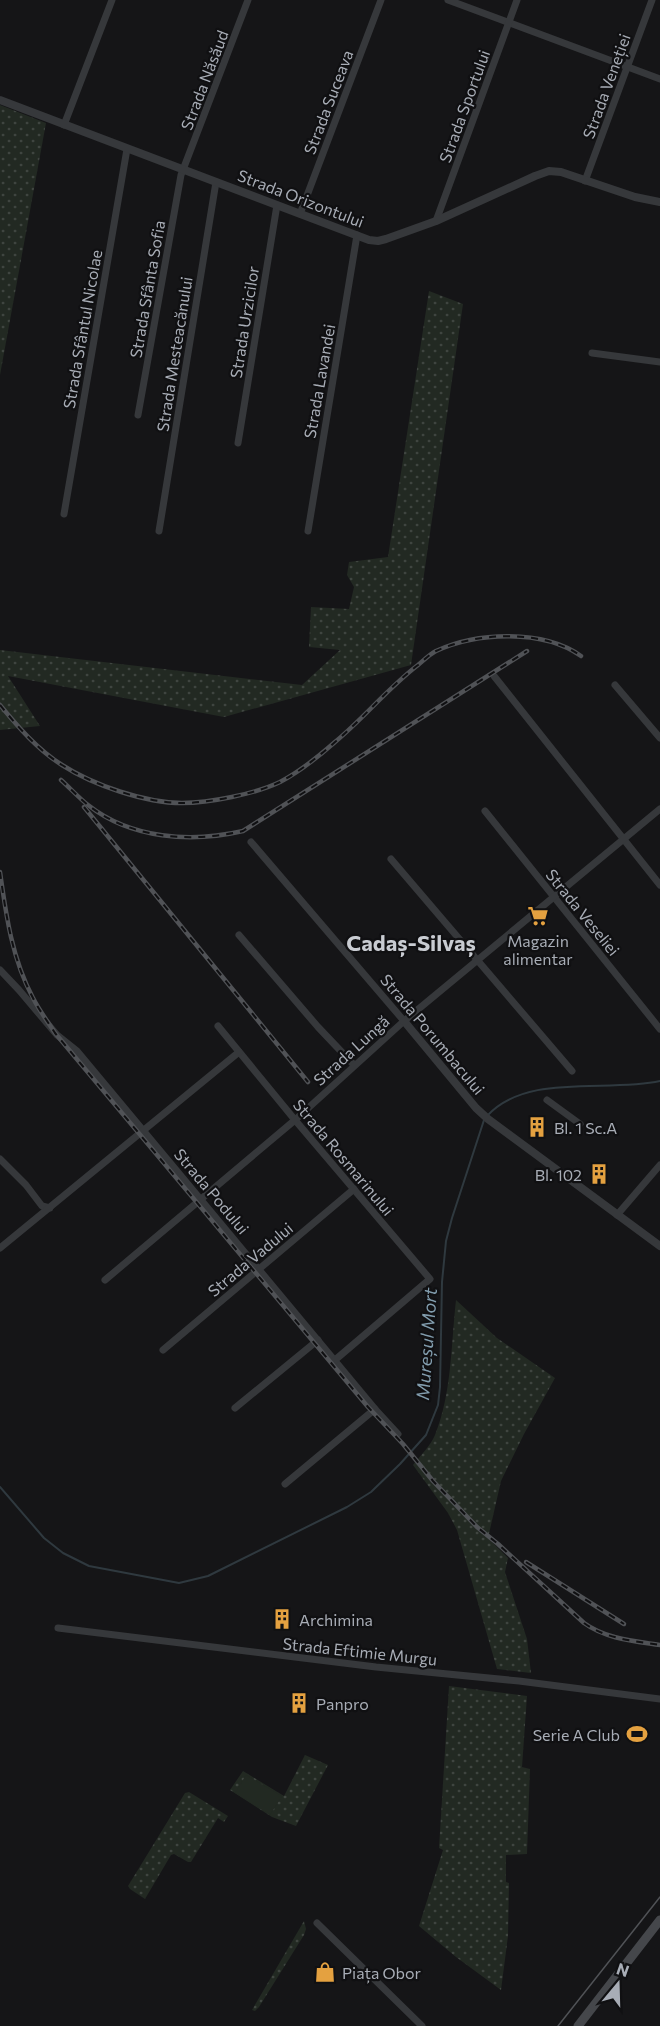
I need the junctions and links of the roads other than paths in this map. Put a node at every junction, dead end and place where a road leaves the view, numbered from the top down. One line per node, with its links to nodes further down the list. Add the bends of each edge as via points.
1 (112, 0): 11 (street)
2 (248, 0): 13 (street, Strada Năsăud)
3 (381, 0): 18 (street, Strada Suceava)
4 (448, 0): 7 (street)
5 (517, 0): 7 (street, Strada Sportului)
6 (652, 0): 8 (street, Strada Veneției)
7 (509, 23): 8 (street); 19 (street, Strada Sportului)
8 (628, 67): 9 (street); 14 (street, Strada Veneției)
9 (660, 79)
10 (0, 100): 11 (street, Strada Orizontului)
11 (64, 125): 12 (street, Strada Orizontului)
12 (127, 149): 13 (street, Strada Orizontului); 25 (street, Strada Sfântul Nicolae)
13 (184, 169): 15 (street, Strada Orizontului); 23 (street, Strada Sfânta Sofia)
14 (585, 180): 16 (street, Strada Orizontului, via 635,198); 19 (street, Strada Orizontului, via 561,172 543,172)
15 (216, 182): 17 (street, Strada Orizontului); 26 (street, Strada Mesteacănului)
16 (660, 202)
17 (277, 205): 18 (street, Strada Orizontului); 24 (street, Strada Urzicilor)
18 (300, 214): 20 (street, Strada Orizontului)
19 (436, 221): 20 (street, Strada Orizontului, via 378,241)
20 (357, 235): 27 (street, Strada Lavandei)
21 (592, 353): 22 (street)
22 (660, 362)
23 (138, 415)
24 (238, 443)
25 (64, 514)
26 (159, 531)
27 (308, 531)
28 (494, 676): 33 (street)
29 (615, 685): 30 (street)
30 (660, 738)
31 (660, 809): 33 (street, Strada Lungă)
32 (485, 811): 37 (street, Strada Veseliei)
33 (624, 839): 36 (street); 37 (street, Strada Lungă)
34 (251, 842): 41 (street, Strada Porumbacului)
35 (391, 859): 39 (street)
36 (660, 885)
37 (553, 897): 39 (street, Strada Lungă); 43 (street, Strada Veseliei)
38 (239, 935): 45 (street)
39 (477, 961): 41 (street, Strada Lungă); 46 (street)
40 (0, 970): 50 (street, Strada Podului, via 57,1035 77,1051)
41 (404, 1021): 45 (street, Strada Lungă); 56 (street, Strada Porumbacului, via 488,1119)
42 (218, 1026): 44 (street, Strada Rosmarinului)
43 (660, 1029)
44 (239, 1052): 48 (street, Strada Rosmarinului); 50 (street)
45 (354, 1065): 48 (street, Strada Lungă)
46 (572, 1071)
47 (547, 1100): 49 (street)
48 (295, 1120): 53 (street, Strada Rosmarinului); 54 (street, Strada Lungă)
49 (580, 1124)
50 (143, 1129): 54 (street, Strada Podului); 55 (street)
51 (0, 1160): 55 (street, via 42,1206)
52 (660, 1165): 56 (street)
53 (354, 1190): 59 (street, Strada Vadului); 63 (street, Strada Rosmarinului, via 430,1279)
54 (201, 1199): 59 (street, Strada Podului); 60 (street, Strada Lungă)
55 (50, 1208): 58 (street)
56 (617, 1215): 57 (street, Strada Porumbacului)
57 (660, 1246)
58 (0, 1248)
59 (259, 1269): 61 (street, Strada Podului); 62 (street, Strada Vadului)
60 (105, 1280)
61 (318, 1340): 63 (street, Strada Podului); 64 (street)
62 (163, 1350)
63 (335, 1360): 65 (street, Strada Podului)
64 (235, 1408)
65 (375, 1409): 66 (street, Strada Podului); 67 (street)
66 (398, 1434)
67 (285, 1484)
68 (58, 1628): 69 (street, Strada Eftimie Murgu)
69 (660, 1699)
70 (660, 1920): 73 (main road)
71 (317, 1923): 72 (street)
72 (422, 2026)
73 (578, 2026)

